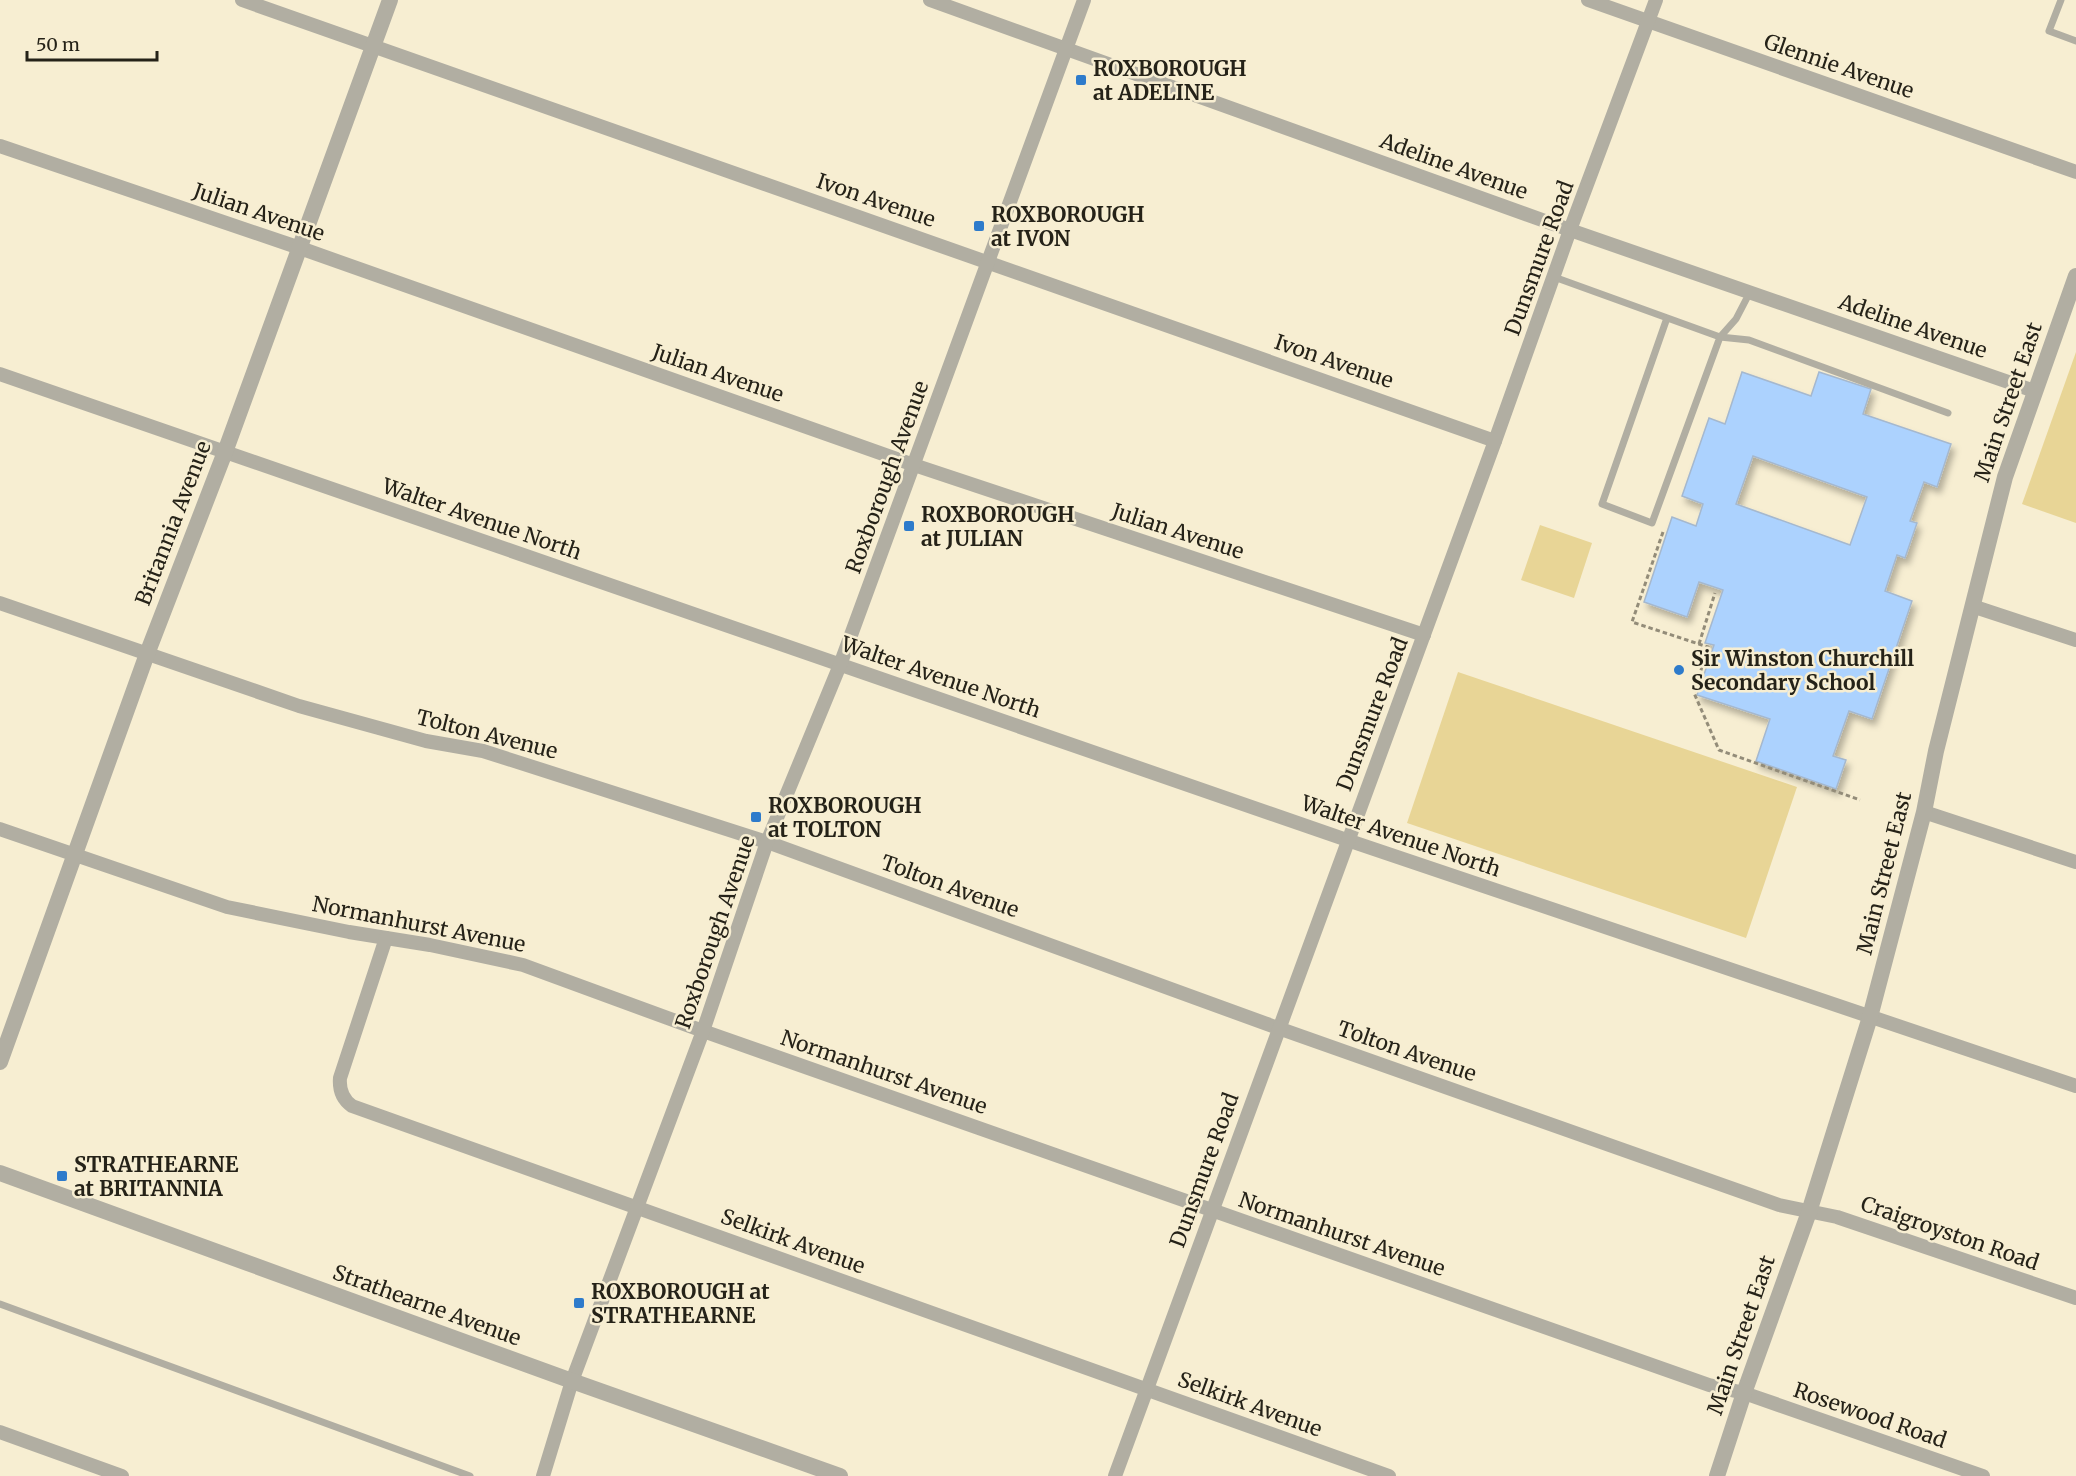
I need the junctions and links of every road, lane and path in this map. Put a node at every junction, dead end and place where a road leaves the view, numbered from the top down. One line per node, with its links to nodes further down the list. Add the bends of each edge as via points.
1 (242, 0): 11 (street, Ivon Avenue)
2 (390, 0): 11 (street, Britannia Avenue)
3 (930, 0): 12 (street, Adeline Avenue)
4 (1084, 0): 12 (street, Roxborough Avenue)
5 (1588, 0): 9 (street, Glennie Avenue)
6 (1656, 0): 9 (street, Dunsmure Road)
7 (2060, 3): 8 (lane); 10 (lane, via 2049,31)
8 (2066, 9)
9 (1648, 21): 14 (street, Glennie Avenue); 15 (street, Dunsmure Road)
10 (2076, 41)
11 (374, 46): 16 (street, Britannia Avenue); 17 (street, Ivon Avenue)
12 (1066, 50): 15 (street, Adeline Avenue); 17 (street, Roxborough Avenue)
13 (0, 146): 16 (street, Julian Avenue)
14 (2076, 172)
15 (1570, 230): 19 (street, Dunsmure Road); 20 (street, Adeline Avenue)
16 (300, 248): 27 (street, Britannia Avenue); 28 (street, Julian Avenue)
17 (989, 262): 26 (street, Ivon Avenue); 28 (street, Roxborough Avenue)
18 (2076, 276): 24 (street, Main Street East)
19 (1554, 277): 21 (lane); 26 (street, Dunsmure Road)
20 (1750, 292): 22 (lane, via 1736,319); 24 (street, Adeline Avenue)
21 (1667, 318): 22 (lane); 22 (lane, via 1602,504 1652,523)
22 (1720, 337): 25 (lane, via 1749,340)
23 (0, 374): 27 (street, Walter Avenue North)
24 (2034, 391): 32 (street, Main Street East, via 2004,477)
25 (1948, 413)
26 (1496, 441): 33 (street, Dunsmure Road)
27 (225, 452): 36 (street, Britannia Avenue); 37 (street, Walter Avenue North)
28 (914, 465): 33 (street, Julian Avenue); 37 (street, Roxborough Avenue)
29 (1663, 532): 35 (path, via 1632,622)
30 (1715, 593): 35 (path)
31 (0, 603): 36 (street, Tolton Avenue)
32 (1972, 606): 34 (street); 39 (street, Main Street East)
33 (1424, 635): 41 (street, Dunsmure Road)
34 (2076, 640)
35 (1699, 644): 38 (path, via 1708,647 1694,693 1719,750)
36 (147, 654): 42 (street, Tolton Avenue, via 299,706 426,741 483,751); 43 (street, Britannia Avenue)
37 (840, 665): 41 (street, Walter Avenue North); 42 (street, Roxborough Avenue)
38 (1860, 800)
39 (1924, 812): 44 (street); 46 (street, Main Street East)
40 (0, 829): 43 (street, Normanhurst Avenue)
41 (1347, 840): 46 (street, Walter Avenue North); 47 (street, Dunsmure Road)
42 (767, 842): 47 (street, Tolton Avenue); 48 (street, Roxborough Avenue)
43 (76, 855): 45 (street, Normanhurst Avenue, via 227,907); 49 (street, Britannia Avenue)
44 (2076, 862)
45 (386, 938): 48 (street, Normanhurst Avenue, via 523,965); 52 (street, Selkirk Avenue, via 340,1078 346,1101 356,1108)
46 (1870, 1017): 50 (street, Walter Avenue North); 54 (street, Main Street East)
47 (1278, 1028): 53 (street, Dunsmure Road); 54 (street, Tolton Avenue, via 1779,1205)
48 (703, 1030): 52 (street, Roxborough Avenue); 53 (street, Normanhurst Avenue)
49 (0, 1062)
50 (2076, 1086)
51 (0, 1173): 57 (street, Strathearne Avenue)
52 (637, 1208): 57 (street, Roxborough Avenue); 58 (street, Selkirk Avenue)
53 (1212, 1210): 58 (street, Dunsmure Road); 59 (street, Normanhurst Avenue, via 1709,1385)
54 (1809, 1212): 55 (street, Craigroyston Road, via 1837,1217); 59 (street, Main Street East)
55 (2076, 1298)
56 (0, 1304): 62 (lane)
57 (572, 1381): 63 (street, Roxborough Avenue); 64 (street, Strathearne Avenue)
58 (1146, 1389): 65 (street, Dunsmure Road); 66 (street, Selkirk Avenue)
59 (1744, 1393): 67 (street, Main Street East); 68 (street, Rosewood Road)
60 (0, 1432): 61 (street)
61 (122, 1476)
62 (470, 1476)
63 (543, 1476)
64 (840, 1476)
65 (1115, 1476)
66 (1389, 1476)
67 (1717, 1476)
68 (1983, 1476)

